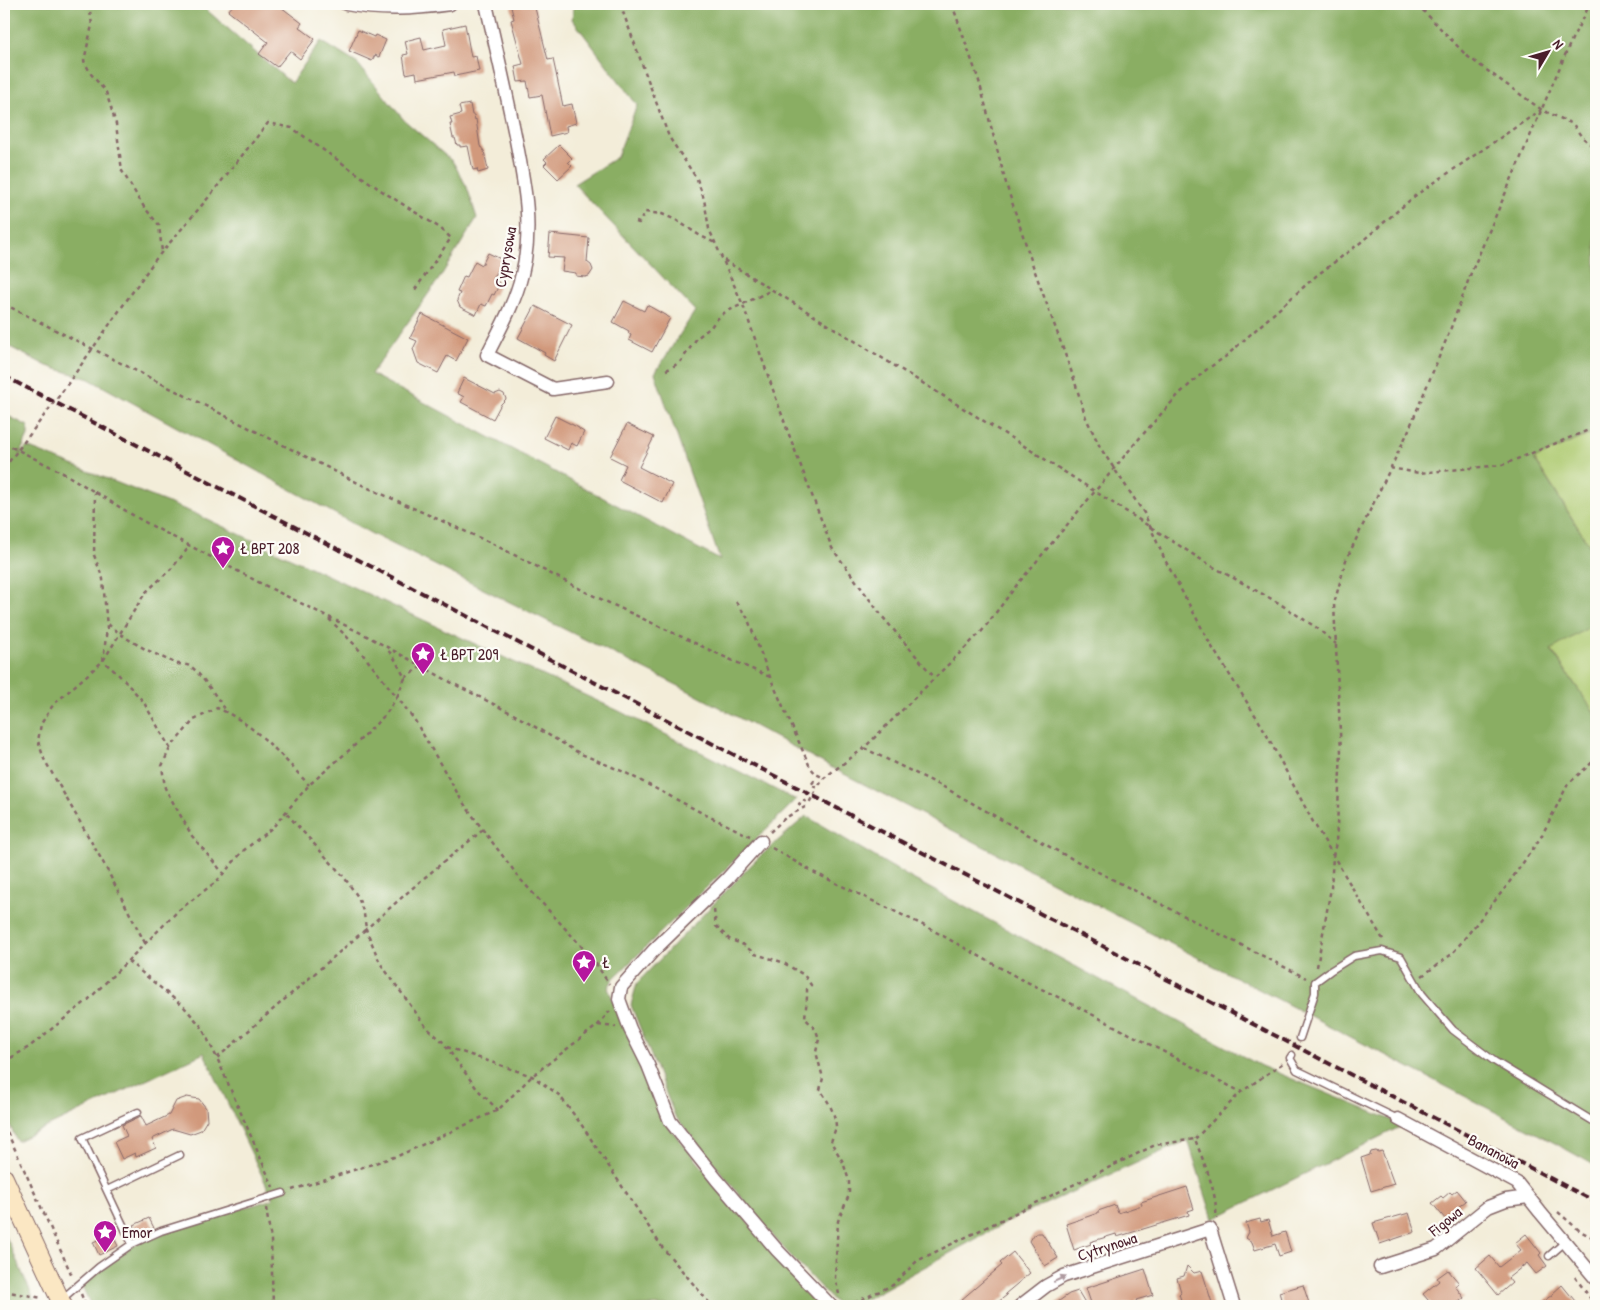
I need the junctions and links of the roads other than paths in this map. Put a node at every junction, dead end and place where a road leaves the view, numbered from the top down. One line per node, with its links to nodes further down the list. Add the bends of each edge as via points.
1 (346, 4): 2 (street, via 389,9)
2 (450, 4)
3 (486, 4): 4 (street, Cyprysowa, via 519,152 528,215 527,247 514,302 487,355 553,389)
4 (608, 381)
5 (761, 841): 21 (street, via 654,950 621,987 619,999 670,1121 765,1236)
6 (1300, 1038): 10 (lane, via 1315,993 1315,982 1354,956 1382,951 1401,957 1422,994 1453,1030 1494,1061)
7 (1291, 1056): 9 (lane, via 1297,1070)
8 (138, 1112): 13 (lane, via 82,1138)
9 (1398, 1118): 15 (street, Bananowa, via 1518,1183)
10 (1596, 1122)
11 (180, 1155): 13 (lane)
12 (4, 1178): 22 (main road)
13 (107, 1190): 17 (lane)
14 (280, 1194): 17 (lane, via 161,1231)
15 (1528, 1197): 16 (street, Bananowa); 19 (street, Figowa, via 1488,1207 1436,1249)
16 (1565, 1242): 18 (lane); 20 (street, Bananowa)
17 (132, 1244): 22 (lane, via 99,1267)
18 (1549, 1256)
19 (1380, 1267)
20 (1596, 1279)
21 (835, 1302)
22 (62, 1304)
23 (1020, 1306): 24 (street, Cytrynowa, one-way to 24, via 1064,1276 1211,1232)
24 (1234, 1306)

